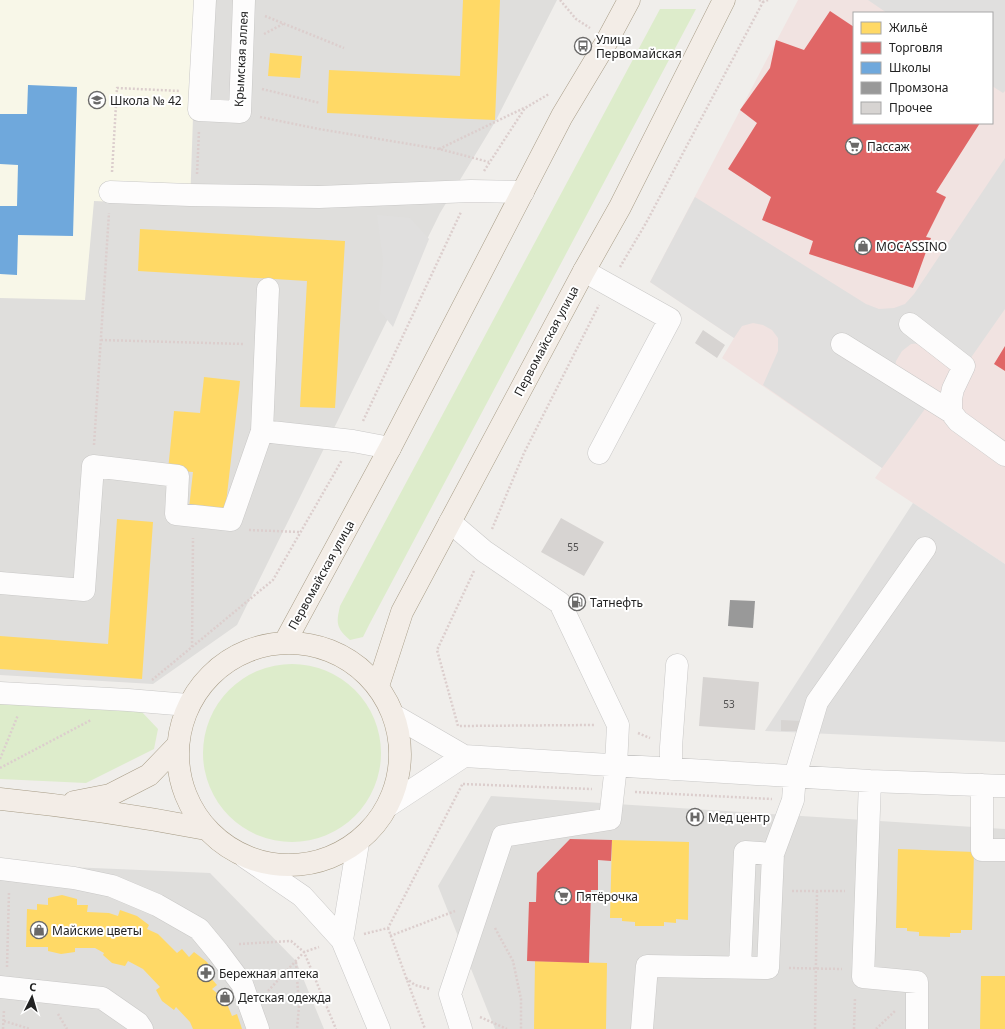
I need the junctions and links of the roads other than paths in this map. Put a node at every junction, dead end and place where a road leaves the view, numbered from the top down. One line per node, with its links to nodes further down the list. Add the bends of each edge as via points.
1 (205, 0): 4 (street, Крымская аллея, via 200,101 240,112)
2 (629, 0): 6 (main road, Первомайская улица, via 562,116)
3 (724, 0): 7 (main road, Первомайская улица, via 620,207)
4 (244, 4)
5 (110, 192): 6 (street, via 319,197)
6 (523, 192): 13 (main road, Первомайская улица)
7 (584, 271): 14 (street, via 670,319); 16 (main road, Первомайская улица)
8 (268, 289): 12 (street)
9 (910, 324): 11 (street, via 964,366 952,389)
10 (842, 344): 11 (street)
11 (952, 412): 15 (street, via 958,421)
12 (262, 431): 13 (street, via 353,441); 18 (street, via 231,520 176,514 178,476 93,466 84,590)
13 (390, 448): 19 (main road, Первомайская улица)
14 (599, 453)
15 (1005, 455)
16 (450, 522): 21 (main road, Первомайская улица, via 402,612); 27 (street, via 484,551 560,603 618,725)
17 (925, 548): 29 (street, via 817,702)
18 (0, 583)
19 (285, 642): 21 (main road, via 317,645 350,660); 23 (main road, via 263,645 242,652 224,663 208,677)
20 (677, 665): 28 (street)
21 (378, 686): 24 (main road)
22 (0, 693): 23 (street)
23 (188, 706): 25 (main road)
24 (395, 716): 26 (street); 35 (main road, via 401,762 397,785)
25 (177, 746): 34 (main road, via 149,775 110,795); 36 (main road, via 180,782 191,807)
26 (464, 756): 27 (street); 35 (street)
27 (616, 766): 28 (street); 48 (street, via 610,819 503,836 450,994)
28 (671, 769): 29 (street)
29 (796, 776): 30 (street); 39 (street, via 793,800)
30 (870, 781): 31 (street); 50 (street, via 866,892 859,970 863,977 917,982)
31 (982, 785): 32 (street); 38 (street, via 982,850)
32 (1005, 786)
33 (0, 799): 34 (main road)
34 (56, 805): 36 (main road)
35 (388, 806): 37 (main road, via 375,826)
36 (206, 829): 40 (main road, via 224,845)
37 (358, 842): 40 (main road, via 336,855 292,866 271,864); 42 (street)
38 (1005, 850)
39 (773, 854): 43 (street, via 768,968); 43 (street, via 745,852)
40 (246, 857): 42 (street, via 302,896)
41 (5, 870): 46 (street, via 74,878 112,886 193,926 218,952 242,984)
42 (342, 940): 47 (street)
43 (740, 967): 49 (street, via 647,966)
44 (3, 987): 45 (street, via 102,998 138,1023)
45 (142, 1029)
46 (258, 1029)
47 (379, 1029)
48 (461, 1029)
49 (642, 1029)
50 (917, 1029)

